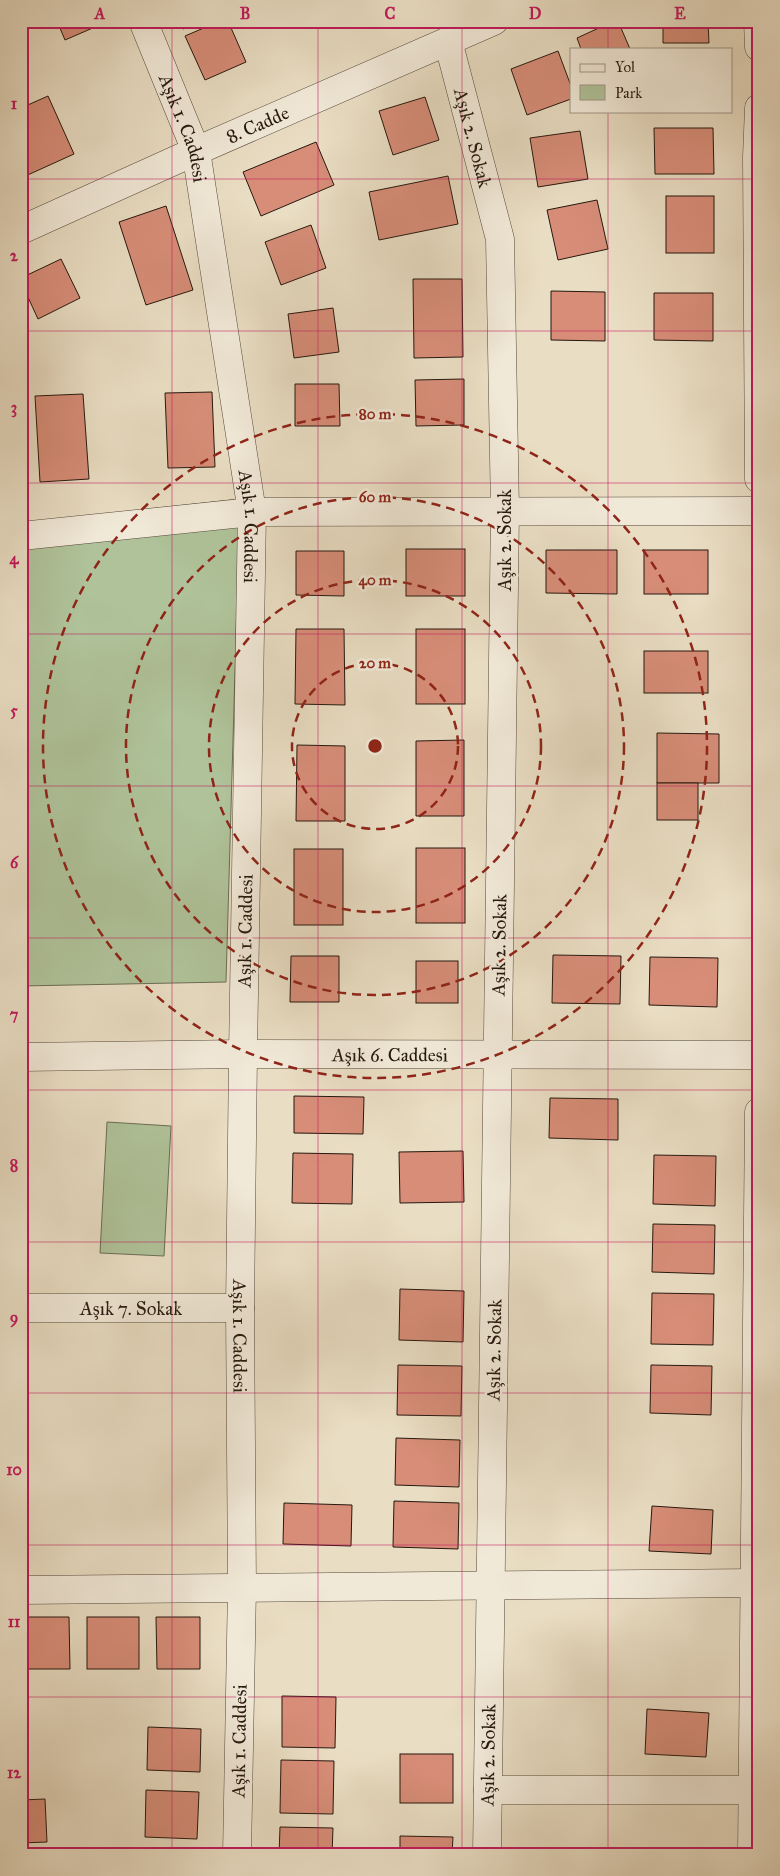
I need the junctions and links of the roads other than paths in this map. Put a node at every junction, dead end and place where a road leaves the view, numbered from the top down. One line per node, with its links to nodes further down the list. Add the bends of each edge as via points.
1 (143, 21): 7 (street, Aşık 1. Caddesi)
2 (494, 21): 4 (street, 8. Cadde)
3 (758, 21): 5 (street)
4 (448, 41): 7 (street, 8. Cadde); 11 (street, Aşık 2. Sokak, via 500,239)
5 (759, 46)
6 (759, 108): 9 (street)
7 (196, 151): 8 (street, 8. Cadde); 12 (street, Aşık 1. Caddesi)
8 (21, 230)
9 (759, 479)
10 (759, 510): 11 (street)
11 (505, 511): 12 (street); 15 (street, Aşık 2. Sokak)
12 (252, 512): 13 (street); 14 (street, Aşık 1. Caddesi)
13 (21, 536)
14 (243, 1054): 15 (street, Aşık 6. Caddesi); 17 (street, Aşık 6. Caddesi); 20 (street, Aşık 1. Caddesi)
15 (498, 1055): 16 (street, Aşık 6. Caddesi); 22 (street, Aşık 2. Sokak)
16 (759, 1055)
17 (21, 1057)
18 (759, 1112): 21 (street)
19 (21, 1308): 20 (street, Aşık 7. Sokak)
20 (240, 1308): 23 (street, Aşık 1. Caddesi)
21 (755, 1582): 22 (street); 26 (street)
22 (491, 1586): 23 (street); 25 (street, Aşık 2. Sokak)
23 (242, 1587): 24 (street); 27 (street, Aşık 1. Caddesi)
24 (21, 1590)
25 (488, 1790): 26 (street); 28 (street, Aşık 2. Sokak)
26 (753, 1790): 29 (street)
27 (237, 1855)
28 (487, 1855)
29 (752, 1855)

